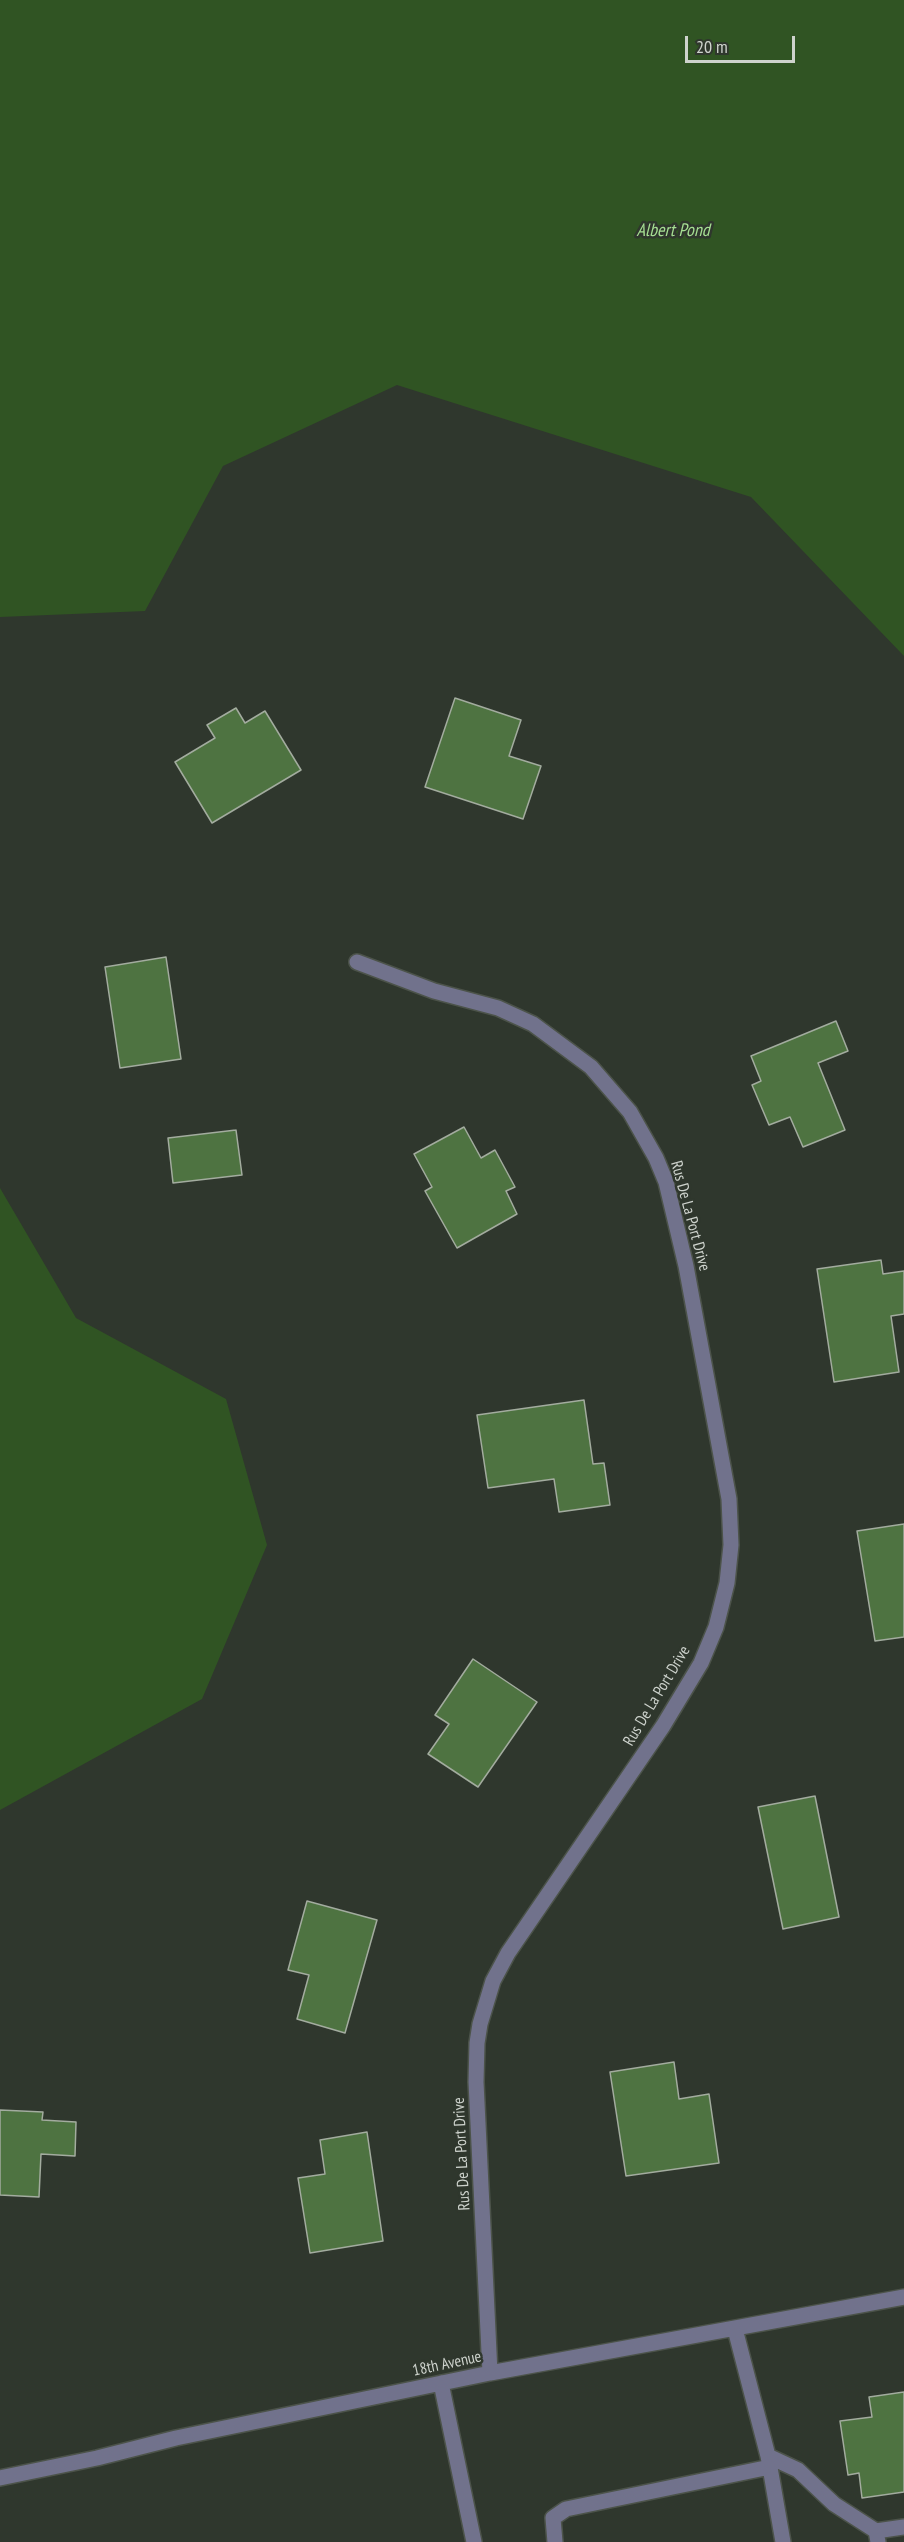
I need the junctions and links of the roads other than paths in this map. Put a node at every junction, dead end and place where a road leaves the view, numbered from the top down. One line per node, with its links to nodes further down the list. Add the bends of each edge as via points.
1 (357, 962): 4 (street, Rus De La Port Drive, via 434,991 498,1008 533,1024 591,1067 630,1112 666,1182 687,1266 729,1499 731,1545 727,1583 716,1627 701,1663 663,1726 508,1953 493,1981 480,2024 476,2082)
2 (904, 2297): 3 (street, 18th Avenue)
3 (735, 2329): 4 (street, 18th Avenue); 6 (street)
4 (490, 2373): 5 (street, 18th Avenue)
5 (441, 2383): 7 (street, 18th Avenue); 10 (street)
6 (769, 2461): 9 (street, via 798,2470); 11 (street, via 566,2509 554,2518); 12 (street)
7 (0, 2478)
8 (904, 2527): 9 (street)
9 (877, 2537)
10 (474, 2542)
11 (555, 2542)
12 (783, 2542)

